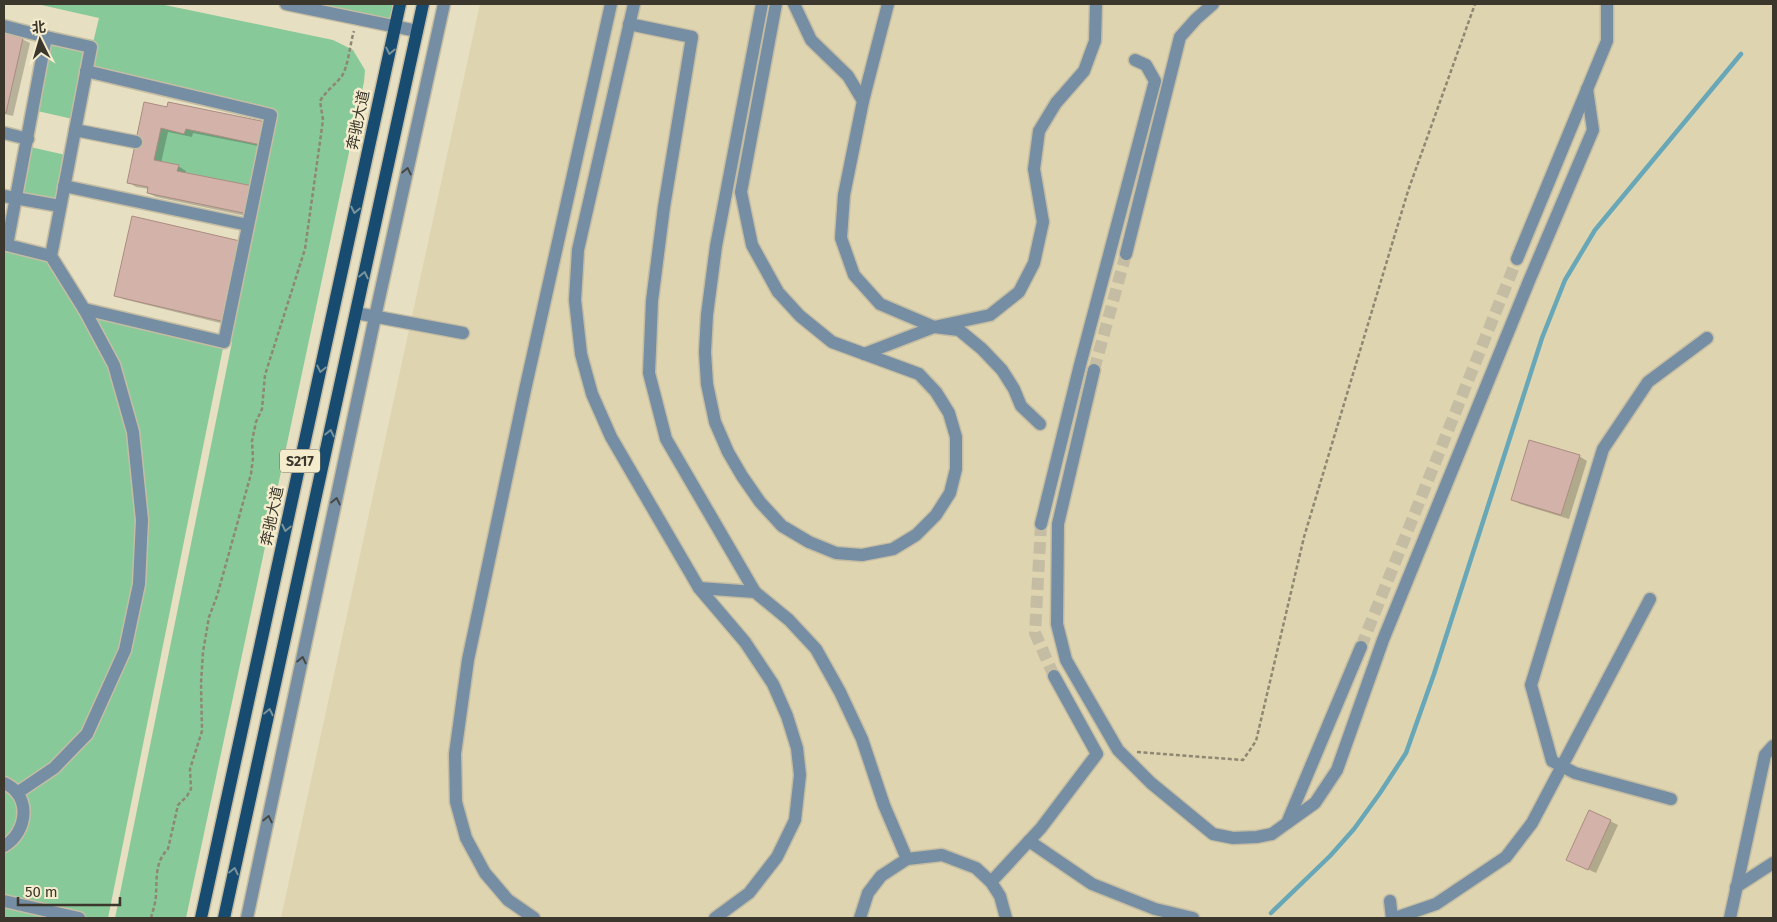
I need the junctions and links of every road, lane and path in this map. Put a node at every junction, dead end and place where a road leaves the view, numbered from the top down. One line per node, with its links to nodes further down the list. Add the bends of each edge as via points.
1 (286, 4): 15 (street)
2 (400, 4): 18 (main road, 奔驰大道 / S217)
3 (424, 4): 19 (main road, S217)
4 (444, 4): 33 (street, one-way to 4)
5 (611, 4): 77 (street, via 468,660 455,754 456,802 466,838 485,873 508,900)
6 (634, 4): 16 (street)
7 (762, 4): 47 (street, via 716,246 707,316 707,384 715,422 725,445 760,502 782,526 809,542 836,553 862,555 893,549 916,535 936,515 950,493 956,469 956,437 949,412 936,392 919,374)
8 (776, 4): 47 (street, via 741,192 752,245 778,292 800,316 832,342)
9 (794, 4): 25 (street, via 812,40 848,76)
10 (888, 4): 25 (street)
11 (1096, 4): 44 (street, via 1095,41 1084,72 1056,103 1039,131 1034,169 1043,222 1034,263 1018,292 990,315)
12 (1213, 4): 26 (street, via 1180,37)
13 (1475, 4): 57 (path, via 1408,191 1304,537 1256,741 1242,760)
14 (1607, 4): 24 (street, via 1607,41)
15 (357, 19): 18 (street); 73 (path, via 342,77 320,101 323,120 305,249 265,375 262,410 252,442 251,474 218,596 209,617 201,675 202,730 190,769 191,789 178,805 168,848 158,864)
16 (629, 24): 51 (street, via 578,250 575,300 581,354 592,394 612,437); 52 (street, via 692,37 660,235 652,301 649,373 666,439)
17 (4, 26): 20 (street)
18 (395, 27): 19 (street); 74 (main road, 奔驰大道 / S217, one-way to 74)
19 (417, 31): 32 (main road, S217)
20 (46, 36): 22 (street, via 91,47); 29 (street)
21 (1135, 60): 23 (street, via 1146,65)
22 (86, 72): 27 (street); 36 (street, via 271,115)
23 (1155, 81): 26 (street); 50 (street)
24 (1587, 89): 40 (street); 63 (street, via 1593,130 1383,640 1338,770 1315,803)
25 (863, 101): 44 (street, via 844,195 841,238 854,275 880,304)
26 (1162, 107): 38 (street)
27 (75, 130): 30 (street); 31 (street)
28 (4, 134): 29 (street)
29 (28, 139): 34 (street)
30 (136, 142)
31 (64, 186): 35 (street); 36 (street)
32 (384, 186): 33 (street); 42 (main road, S217, one-way to 32)
33 (403, 191): 43 (street)
34 (10, 197): 35 (street); 37 (street)
35 (60, 206): 39 (street)
36 (248, 225): 41 (street, via 224,342)
37 (5, 245): 39 (street)
38 (1126, 254)
39 (50, 256): 41 (street)
40 (1517, 259)
41 (84, 309): 61 (street, via 114,365 133,432 142,520 139,584 124,650 87,734 54,768)
42 (356, 313): 43 (street); 75 (main road, S217, one-way to 42)
43 (375, 317): 45 (street); 76 (street, one-way to 43)
44 (934, 328): 47 (street); 49 (street, via 959,330 982,349 1002,370 1020,406)
45 (463, 333)
46 (1707, 338): 59 (street, via 1648,382 1603,449 1531,685 1552,761)
47 (864, 354)
48 (1094, 370): 57 (street, via 1058,524 1057,624 1066,660)
49 (1040, 424)
50 (1041, 524)
51 (699, 588): 52 (street); 78 (street, via 745,642 773,684 797,748 800,775 795,820 777,857 749,892)
52 (754, 592): 66 (street, via 789,620 816,649 862,738 884,805)
53 (1650, 599): 59 (street)
54 (1360, 647): 63 (street)
55 (1054, 676): 58 (street)
56 (1773, 746): 69 (street, via 1765,755)
57 (1118, 750): 58 (street); 63 (street, via 1151,783 1213,834 1233,838 1257,837 1272,834)
58 (1097, 754): 64 (street)
59 (1562, 766): 62 (street); 82 (street, via 1532,823 1506,857 1436,904)
60 (4, 783): 61 (street)
61 (17, 793): 65 (street, via 23,804 22,828)
62 (1671, 799)
63 (1287, 823)
64 (1029, 841): 68 (street); 81 (street, via 1092,884 1155,909)
65 (4, 846)
66 (907, 859): 68 (street, via 942,855 976,868); 79 (street, via 881,876 868,893)
67 (1773, 863): 69 (street)
68 (991, 882): 80 (street, via 1000,896)
69 (1736, 887): 83 (street)
70 (4, 901): 72 (street)
71 (1390, 901): 82 (street)
72 (79, 918)
73 (151, 918)
74 (201, 918)
75 (224, 918)
76 (247, 918)
77 (534, 918)
78 (715, 918)
79 (860, 918)
80 (1006, 918)
81 (1193, 918)
82 (1394, 918)
83 (1730, 918)

